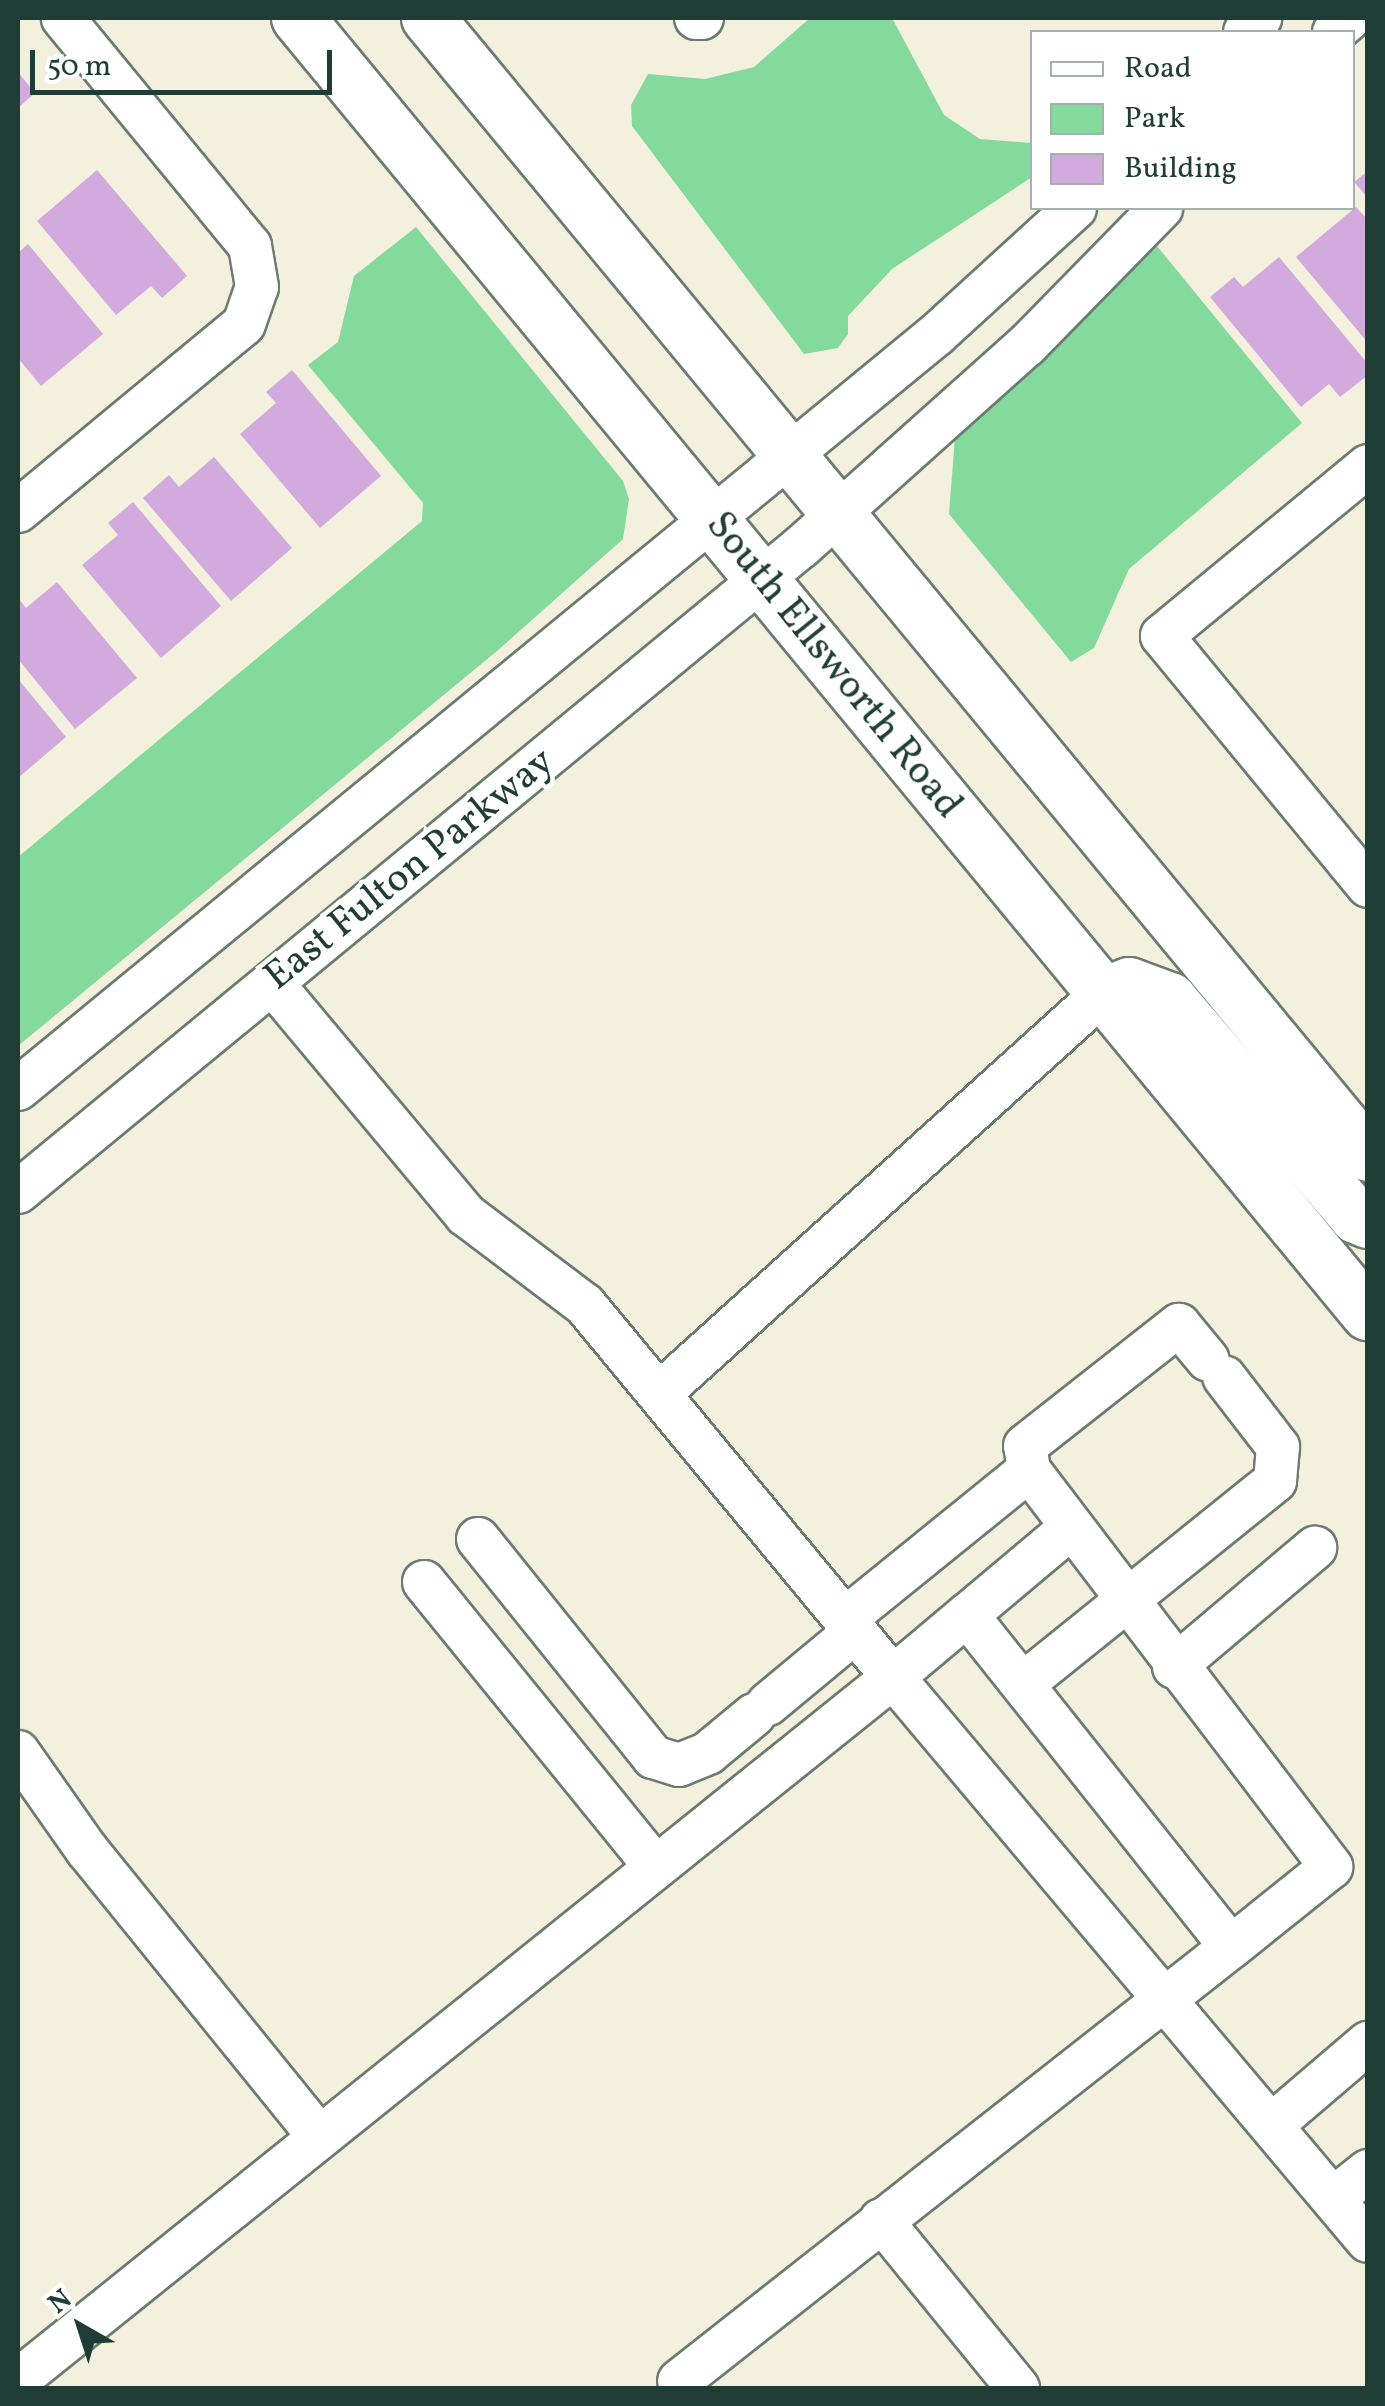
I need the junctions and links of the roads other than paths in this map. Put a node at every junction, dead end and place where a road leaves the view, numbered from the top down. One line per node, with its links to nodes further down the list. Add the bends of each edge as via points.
1 (63, 18): 8 (street, via 250,246 257,287 244,324)
2 (298, 18): 7 (main road, South Ellsworth Road)
3 (428, 18): 7 (main road, South Ellsworth Road)
4 (1073, 210): 7 (street, East Fulton Parkway, via 1004,279)
5 (1160, 210): 9 (street, East Fulton Parkway, via 1027,345)
6 (1368, 466): 11 (street, via 1162,636)
7 (750, 487): 9 (main road, South Ellsworth Road); 10 (main road, South Ellsworth Road); 14 (street, East Fulton Parkway)
8 (18, 511)
9 (820, 531): 10 (street, East Fulton Parkway); 15 (main road, South Ellsworth Road)
10 (762, 579): 12 (street, East Fulton Parkway); 13 (main road, South Ellsworth Road)
11 (1368, 886)
12 (272, 983): 16 (street, East Fulton Parkway); 19 (street, via 466,1215 585,1304)
13 (1102, 994): 17 (main road, via 1129,984 1170,999 1356,1217); 18 (main road, South Ellsworth Road); 19 (street)
14 (18, 1089)
15 (1368, 1156)
16 (18, 1192)
17 (1368, 1222)
18 (1368, 1314)
19 (659, 1394): 27 (street)
20 (1029, 1470): 21 (street); 25 (street, via 1025,1446 1179,1325 1278,1447 1275,1481 1215,1513); 27 (street)
21 (1072, 1527): 25 (street); 26 (street)
22 (478, 1539): 27 (street, via 653,1757 679,1765 708,1754)
23 (1315, 1548): 28 (street)
24 (424, 1582): 32 (street)
25 (1119, 1589): 28 (street); 30 (street)
26 (967, 1615): 29 (street); 30 (street)
27 (850, 1625): 29 (street)
28 (1174, 1668): 33 (street, via 1332,1867)
29 (894, 1677): 32 (street); 34 (street)
30 (1024, 1683): 33 (street)
31 (18, 1752): 37 (street, via 88,1850)
32 (655, 1866): 37 (street)
33 (1232, 1946): 34 (street)
34 (1170, 1999): 36 (street); 40 (street)
35 (1368, 2044): 36 (street)
36 (1274, 2124): 39 (street)
37 (319, 2138): 42 (street)
38 (1368, 2171): 39 (street)
39 (1333, 2199): 41 (street)
40 (881, 2220): 43 (street); 44 (street)
41 (1368, 2241)
42 (18, 2380)
43 (678, 2386)
44 (1018, 2388)

